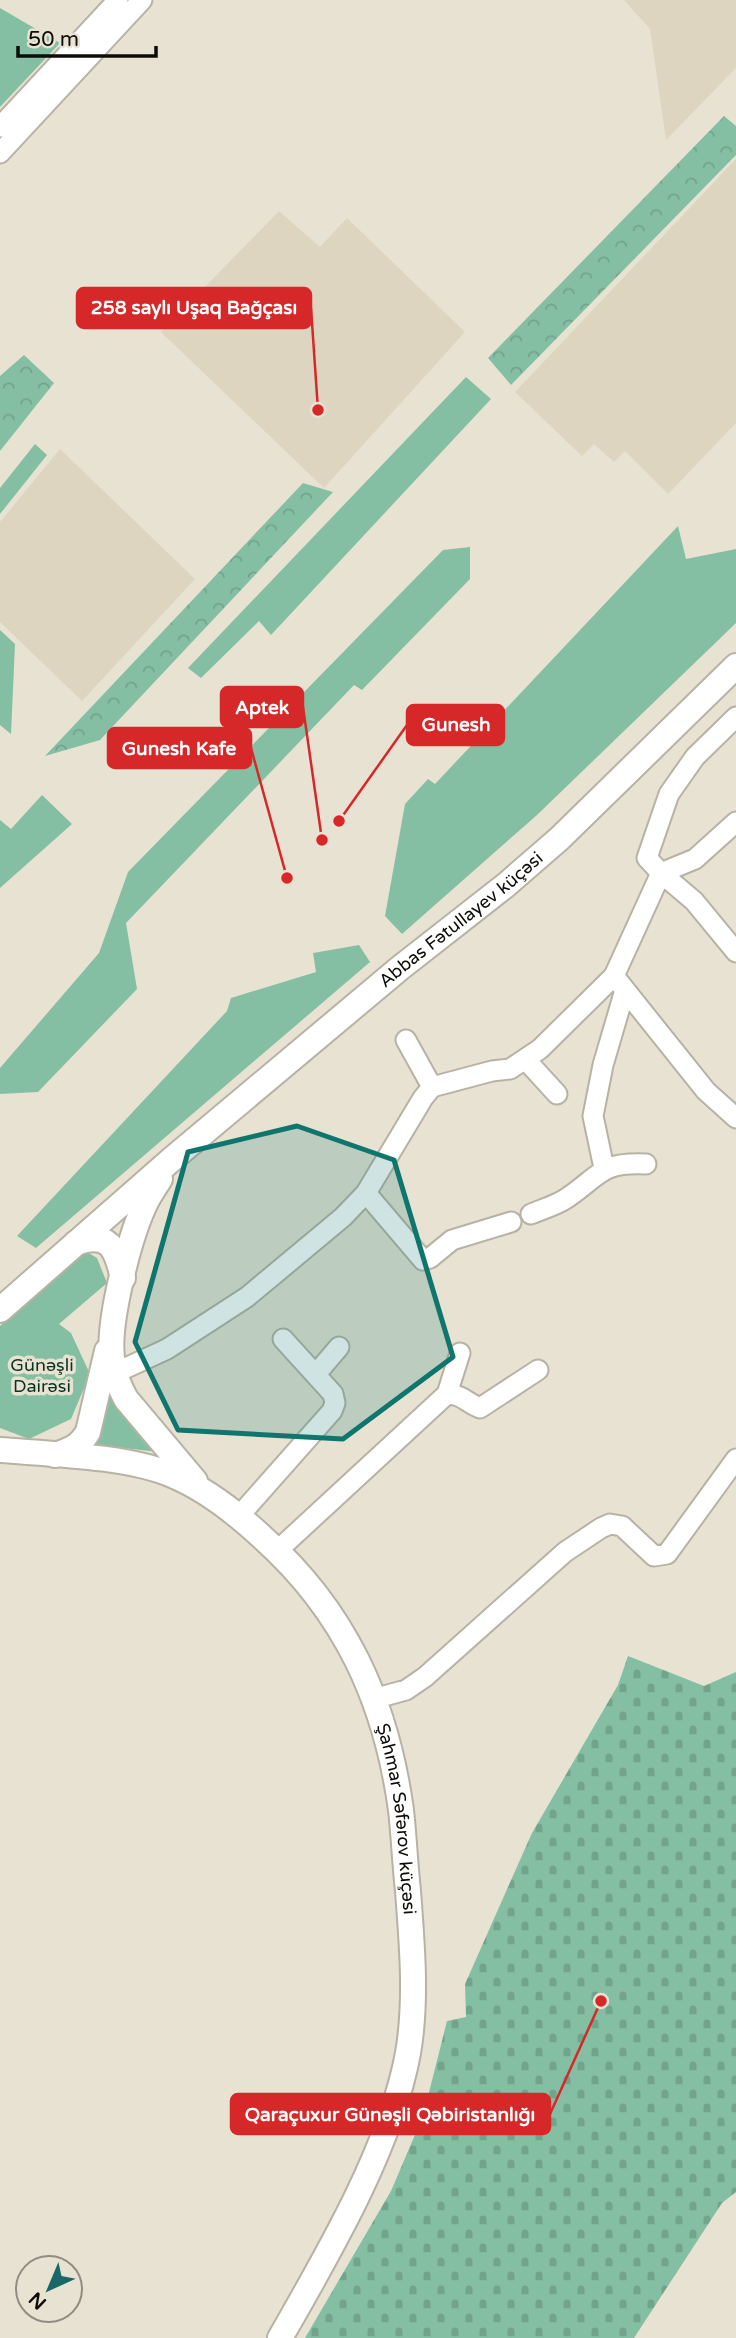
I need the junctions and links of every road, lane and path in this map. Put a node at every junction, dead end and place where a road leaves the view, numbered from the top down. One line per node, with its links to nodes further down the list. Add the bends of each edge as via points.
1 (118, 0): 3 (street)
2 (142, 0): 4 (street)
3 (0, 127)
4 (0, 153)
5 (736, 666): 16 (main road, Abbas Fətullayev küçəsi, via 559,839)
6 (736, 717): 8 (street, via 695,757 669,794 647,858)
7 (736, 821): 8 (street, via 695,859)
8 (661, 873): 9 (street, via 694,901); 10 (street)
9 (736, 952)
10 (620, 983): 12 (street); 15 (street, via 706,1091); 18 (street, via 593,1116)
11 (406, 1040): 13 (street)
12 (525, 1059): 13 (street, via 510,1069); 14 (street)
13 (432, 1087): 19 (street)
14 (557, 1094)
15 (736, 1118)
16 (171, 1160): 22 (main road, Abbas Fətullayev küçəsi); 23 (main road, via 146,1202)
17 (646, 1164): 18 (street)
18 (604, 1168): 20 (street, via 565,1200)
19 (366, 1193): 21 (street, via 423,1260 452,1240); 30 (street, via 247,1297 167,1349)
20 (531, 1214)
21 (511, 1222)
22 (76, 1243): 23 (main road, via 97,1238 106,1241 118,1257); 24 (main road, Abbas Fətullayev küçəsi)
23 (123, 1279): 25 (main road)
24 (0, 1310)
25 (113, 1327): 30 (main road, via 111,1351); 34 (main road, via 88,1432 78,1446)
26 (283, 1339): 31 (street)
27 (339, 1347): 31 (street)
28 (460, 1353): 32 (street)
29 (538, 1370): 32 (street, via 480,1408 460,1395)
30 (116, 1373): 36 (main road, via 141,1419)
31 (316, 1374): 37 (street, via 333,1394 332,1411)
32 (447, 1394): 38 (street)
33 (0, 1450): 34 (main road, Şahmar Səfərov küçəsi)
34 (55, 1455): 36 (main road, Şahmar Səfərov küçəsi, via 147,1467)
35 (736, 1459): 39 (street, via 667,1554 654,1556 622,1526 601,1528 565,1552 425,1677 406,1690)
36 (205, 1491): 37 (main road, Şahmar Səfərov küçəsi)
37 (239, 1516): 38 (main road, Şahmar Səfərov küçəsi)
38 (278, 1550): 39 (main road, Şahmar Səfərov küçəsi, via 337,1621)
39 (373, 1699): 40 (main road, Şahmar Səfərov küçəsi, via 401,1811 412,1990 408,2054 390,2117 369,2167)
40 (280, 2338)

